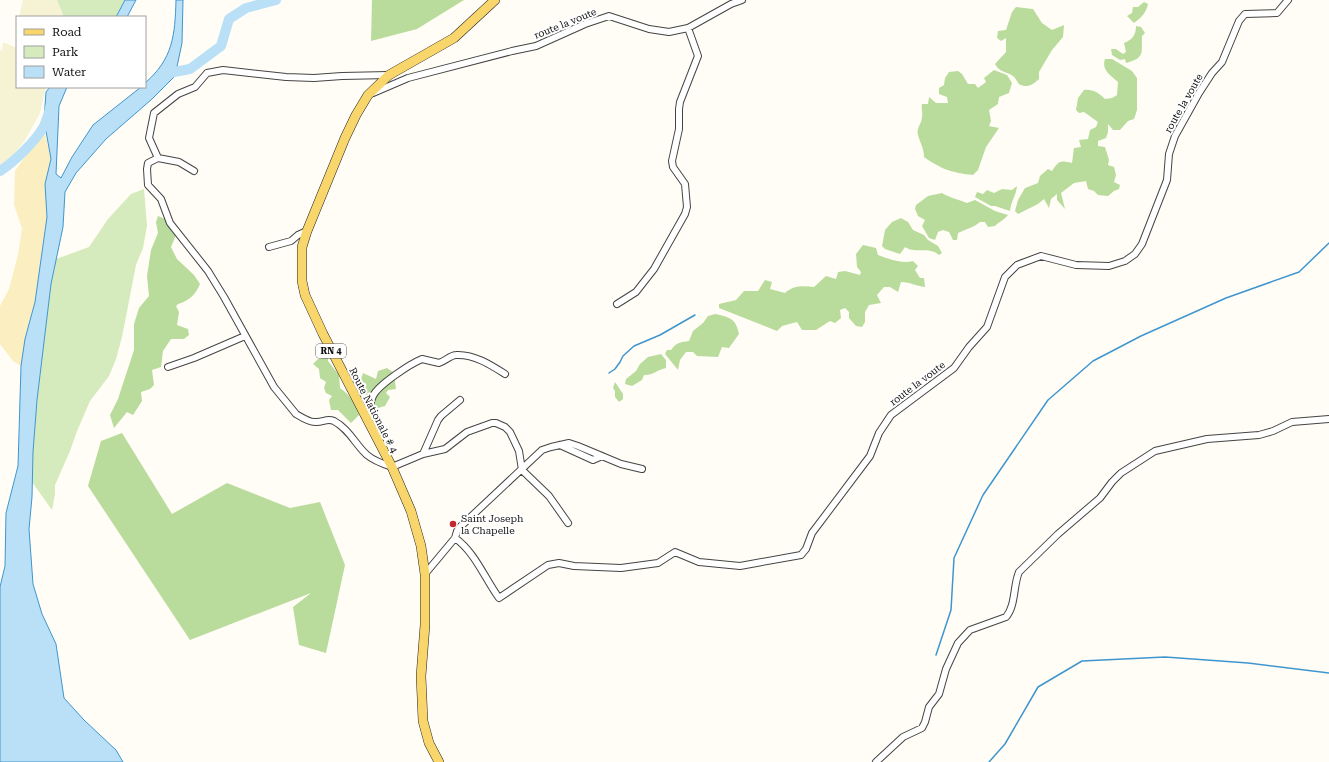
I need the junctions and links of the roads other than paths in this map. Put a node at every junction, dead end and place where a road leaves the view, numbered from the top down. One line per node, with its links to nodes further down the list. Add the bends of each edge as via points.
1 (495, 0): 5 (main road, Route Nationale # 4 / RN 4, via 454,38)
2 (742, 0): 4 (street, route la voute)
3 (1288, 0): 23 (street, route la voute, via 1277,13 1245,14 1239,20 1222,62 1199,93 1175,136 1169,154 1167,180 1142,244 1135,254 1125,261 1109,266 1076,265 1041,256 1017,265 1005,277 987,327 954,368 891,415 879,433 870,456 820,521 800,556 740,566 699,562 675,552 658,563 620,568 553,563 499,598 463,544)
4 (688, 28): 6 (street, route la voute, via 669,32 649,29 609,16 584,24 536,46 408,78); 11 (street, via 698,56 680,102 679,129 672,161 672,167 685,184 687,207 654,270 636,292)
5 (388, 75): 6 (main road, Route Nationale # 4 / RN 4); 7 (street, via 314,78 223,70 207,73 195,86 178,94 154,113 149,138)
6 (368, 95): 9 (main road, Route Nationale # 4 / RN 4, via 345,138)
7 (158, 158): 8 (street, via 179,162); 12 (street, via 148,163 148,185 161,199 170,222 208,271)
8 (194, 171)
9 (308, 231): 10 (street, via 291,240); 17 (main road, Route Nationale # 4 / RN 4, via 302,247 302,282 305,295)
10 (268, 247)
11 (617, 304)
12 (245, 336): 13 (street); 19 (street, via 274,387 296,414 316,422 335,422 344,428 368,456)
13 (168, 367)
14 (506, 374): 17 (street, via 469,356 455,355 439,363 422,359 403,370 373,395)
15 (460, 400): 18 (street, via 438,420)
16 (1329, 419): 26 (street, via 1292,422 1259,435 1207,439 1155,451 1121,473 1100,498 1019,572 1012,608 1006,617 970,630 958,643 946,669 939,694 928,710 924,724 920,729 904,737)
17 (369, 424): 19 (main road, Route Nationale # 4 / RN 4)
18 (423, 454): 19 (street); 21 (street, via 445,449 467,432 496,423 510,432 519,451)
19 (392, 467): 24 (main road, Route Nationale # 4 / RN 4, via 411,511 421,546)
20 (642, 469): 21 (street, via 621,464 569,443 542,450)
21 (522, 470): 22 (street, via 549,496); 23 (street, via 460,527)
22 (568, 523)
23 (455, 538): 24 (street)
24 (425, 574): 25 (main road, Route Nationale # 4 / RN 4, via 421,676 423,721 429,743)
25 (439, 762)
26 (876, 762)

